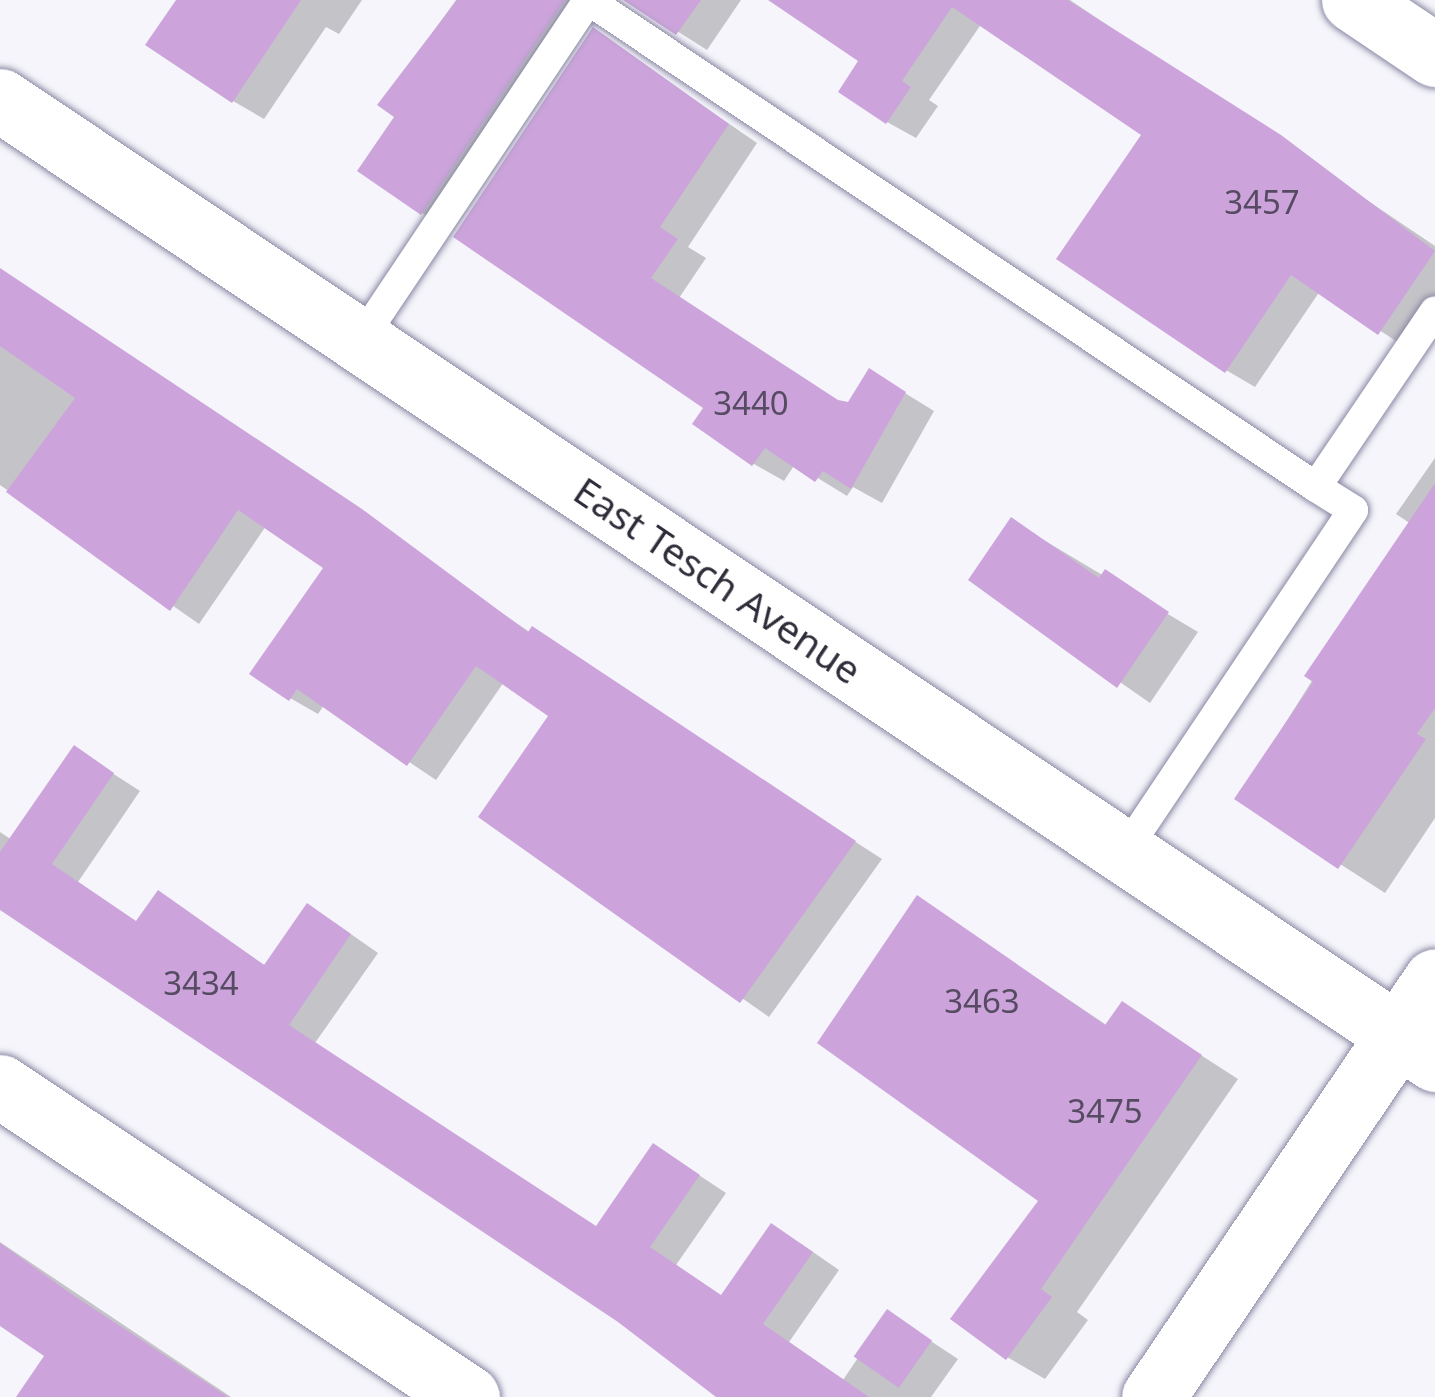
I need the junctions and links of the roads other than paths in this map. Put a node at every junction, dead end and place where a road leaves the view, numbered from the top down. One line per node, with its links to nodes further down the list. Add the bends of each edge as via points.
1 (588, 0): 6 (lane); 7 (lane)
2 (1353, 0): 3 (street)
3 (1435, 55)
4 (0, 100): 6 (street, East Tesch Avenue)
5 (1435, 311): 7 (lane)
6 (360, 341): 8 (street, East Tesch Avenue)
7 (1316, 487): 8 (lane, via 1353,510)
8 (1125, 851): 10 (street, East Tesch Avenue)
9 (1435, 980): 10 (street)
10 (1418, 1048): 13 (street)
11 (0, 1085): 12 (street)
12 (468, 1397)
13 (1153, 1397)

